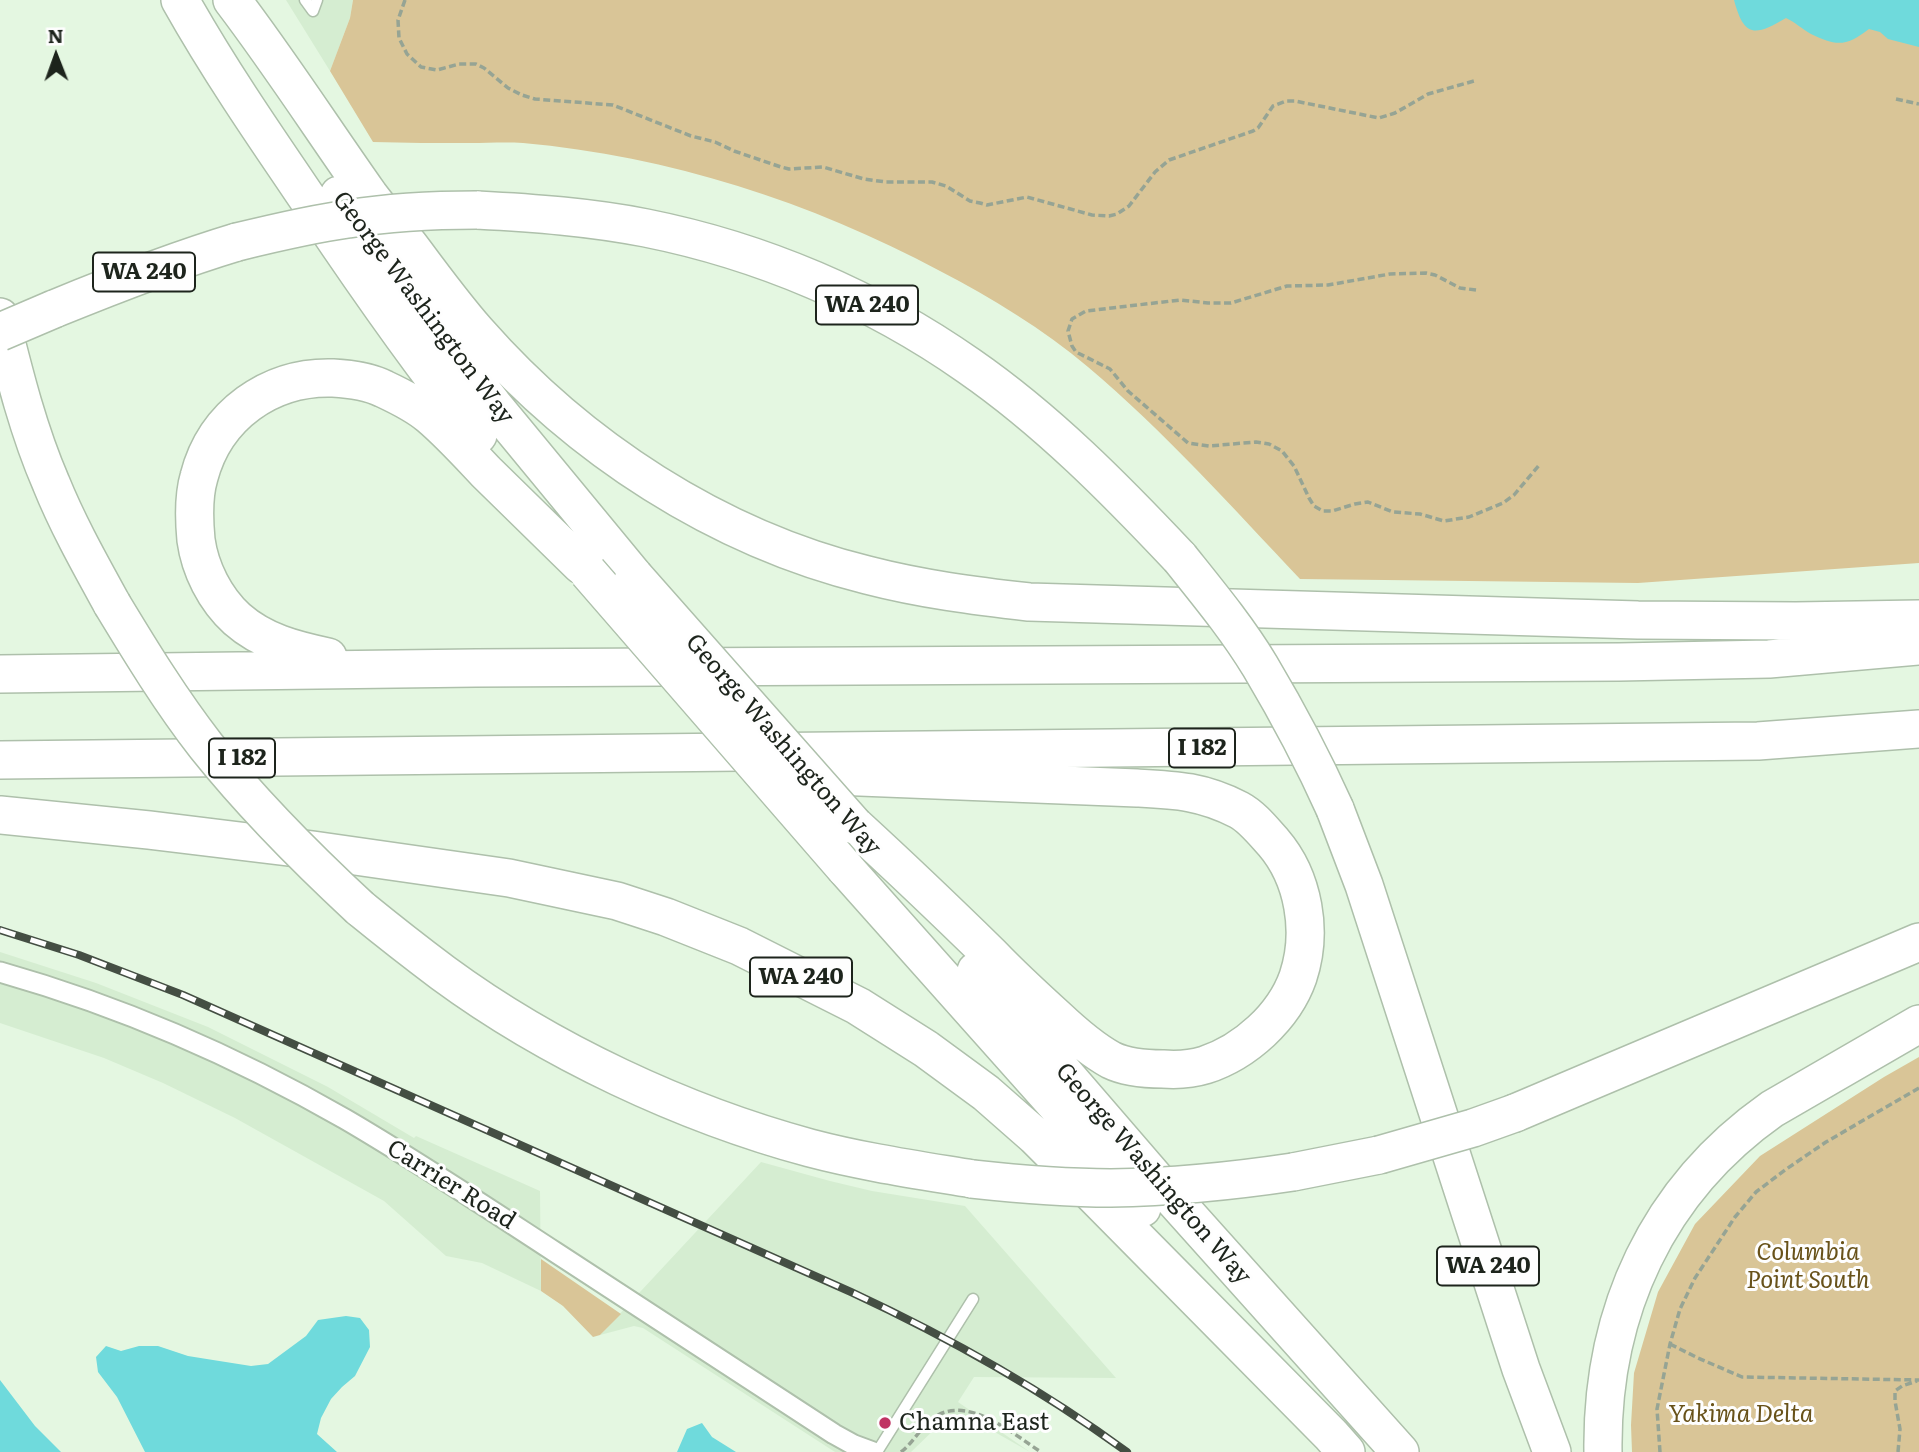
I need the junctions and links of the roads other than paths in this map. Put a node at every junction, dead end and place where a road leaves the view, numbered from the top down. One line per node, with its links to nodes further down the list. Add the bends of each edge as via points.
1 (180, 0): 8 (highway, George Washington Way, via 357,273 445,395)
2 (216, 0): 17 (highway, George Washington Way, bridge, via 339,196 422,314 634,576)
3 (232, 0): 9 (highway, via 442,290 526,383 622,462 672,495 799,553 917,586 1029,602 1638,620)
4 (305, 0): 5 (lane, via 313,11)
5 (317, 0)
6 (0, 317): 18 (highway, bridge, via 25,409 77,540 159,679 263,813 360,908 445,975 555,1044 724,1121 810,1148 883,1164 1043,1186 1192,1184 1293,1172 1379,1155 1514,1113)
7 (0, 332): 25 (highway, WA 240, bridge, via 136,275 237,242 349,218 477,209 594,219 746,254 860,301 970,367 1090,466 1180,558 1227,618 1292,720 1335,809 1364,885)
8 (584, 569): 11 (highway, via 428,414 382,388 354,379 319,378 287,383 248,403 207,454 195,497 198,550 220,600 263,637 292,649 330,657); 22 (highway, George Washington Way, bridge, via 1073,1124)
9 (1919, 619)
10 (1919, 646): 11 (highway, via 1769,659 1619,662)
11 (476, 668): 12 (highway)
12 (0, 674)
13 (1919, 729): 14 (highway, I 182, via 1758,741)
14 (485, 755): 15 (highway, I 182); 17 (highway, via 617,768 1137,788 1204,795 1241,811 1262,828 1293,872 1305,919 1298,977 1272,1021 1253,1039 1205,1065 1143,1069 1113,1061 1065,1026)
15 (0, 760)
16 (0, 815): 22 (highway, WA 240, via 299,848 509,878 617,901 739,946 858,1006 986,1093 1035,1136)
17 (854, 825): 24 (highway, George Washington Way, via 1158,1182)
18 (1919, 942)
19 (0, 972): 23 (street, Carrier Road, via 175,1035 317,1104 440,1178 834,1434)
20 (1919, 1024): 26 (highway, via 1772,1108 1720,1150 1679,1199 1646,1253 1620,1318 1606,1394)
21 (973, 1299): 23 (lane)
22 (1338, 1443)
23 (875, 1452)
24 (1399, 1452)
25 (1552, 1452)
26 (1603, 1452)

